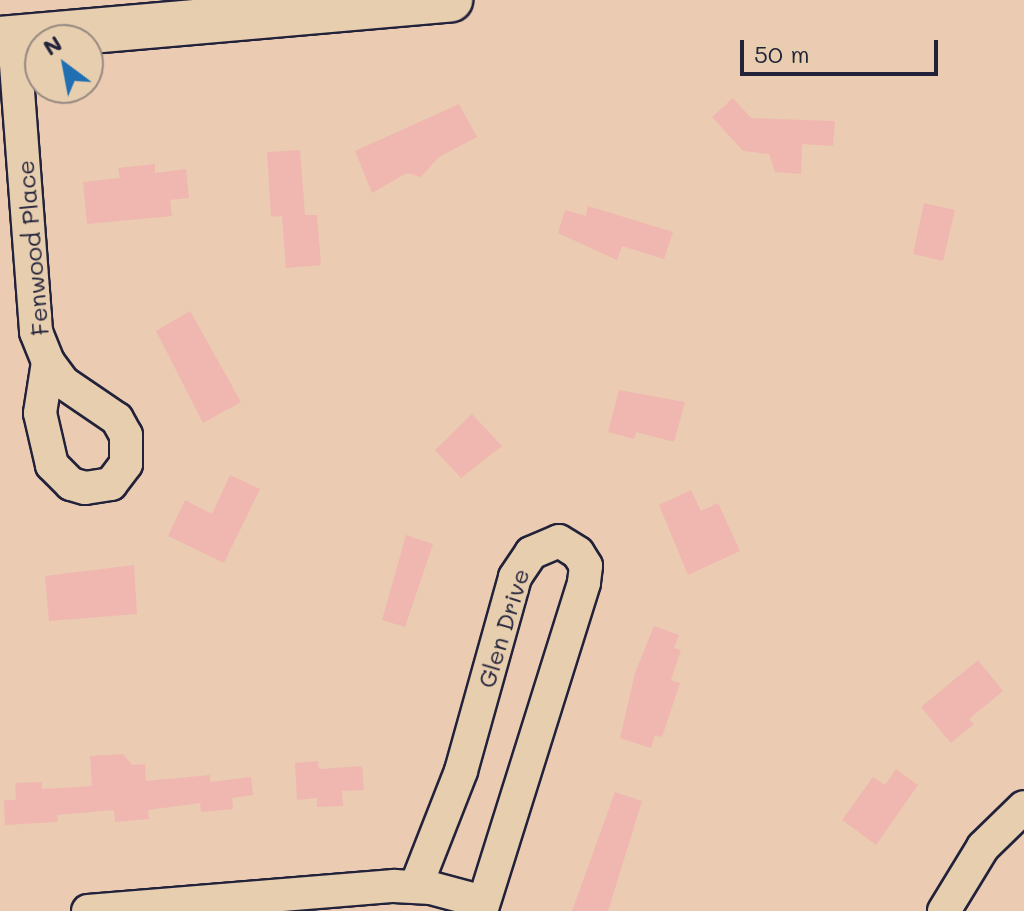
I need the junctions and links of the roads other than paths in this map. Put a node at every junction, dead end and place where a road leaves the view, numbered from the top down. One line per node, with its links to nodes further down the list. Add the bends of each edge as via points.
1 (450, 0): 2 (main road)
2 (7, 38): 3 (street, Fenwood Place, via 36,332)
3 (48, 362)
4 (1024, 807): 8 (street, via 983,847)
5 (416, 886): 6 (street); 6 (street, Glen Drive, via 461,771 515,577 531,553 559,541 578,553 586,566 584,583); 7 (street)
6 (482, 906)
7 (88, 911)
8 (944, 911)

